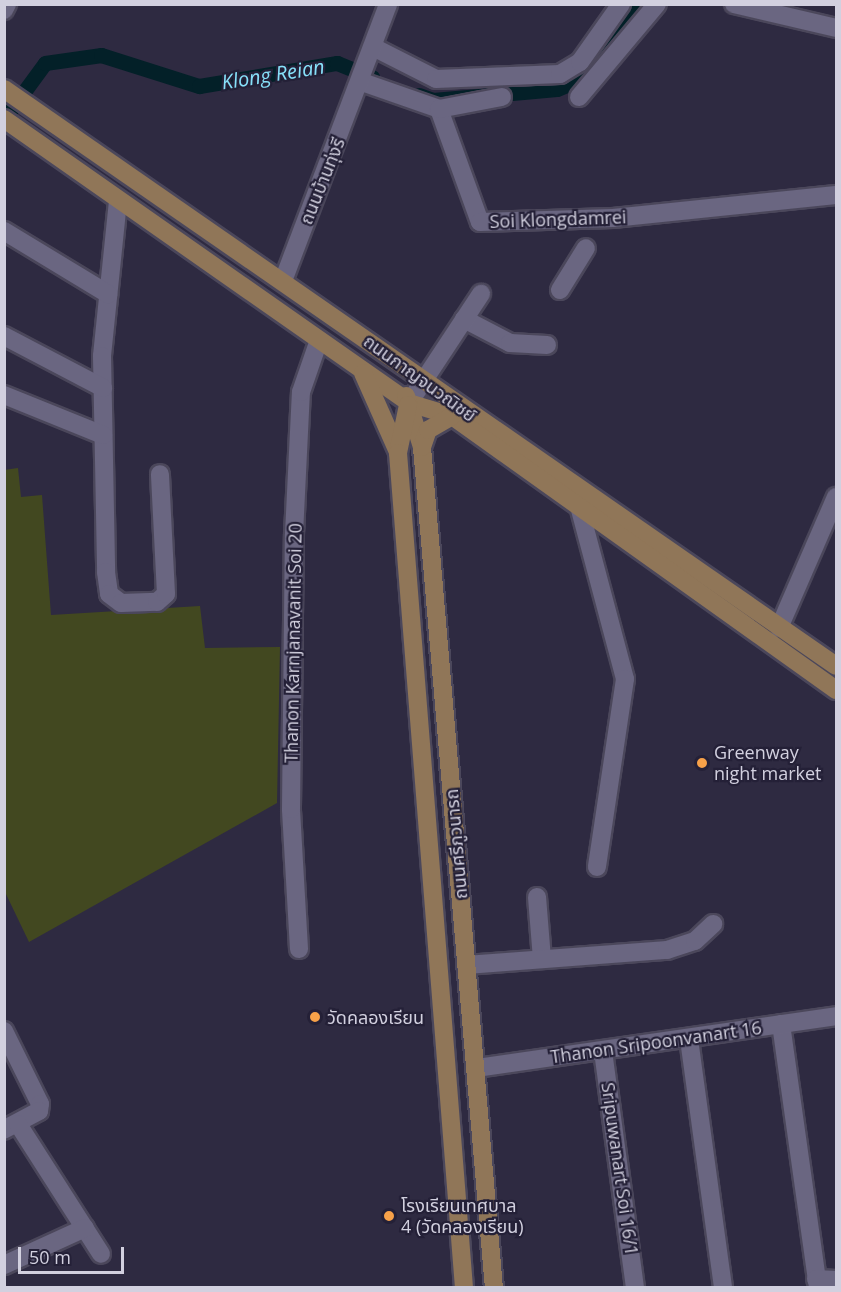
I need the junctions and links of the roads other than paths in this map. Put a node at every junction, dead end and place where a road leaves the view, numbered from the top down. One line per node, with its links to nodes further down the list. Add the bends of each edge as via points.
1 (7, 4): 6 (street)
2 (388, 4): 8 (street, ถนนบ้านทุ่งรี)
3 (621, 4): 8 (street, via 580,62 560,74 436,79)
4 (657, 4): 12 (street)
5 (735, 4): 7 (street)
6 (4, 10)
7 (837, 28)
8 (372, 55): 9 (street, ถนนบ้านทุ่งรี)
9 (362, 82): 13 (street); 19 (street, ถนนบ้านทุ่งรี)
10 (4, 89): 19 (main road, ถนนกาญจนวณิชย์)
11 (502, 97): 13 (street)
12 (579, 97)
13 (439, 109): 15 (street, Soi Klongdamrei, via 480,222 613,218)
14 (4, 118): 16 (main road, ถนนกาญจนวณิชย์)
15 (837, 195)
16 (118, 201): 21 (street); 25 (main road, ถนนกาญจนวณิชย์)
17 (4, 231): 21 (street)
18 (586, 248): 20 (street)
19 (283, 281): 27 (main road, ถนนกาญจนวณิชย์)
20 (560, 290)
21 (108, 294): 30 (street)
22 (481, 294): 23 (street)
23 (464, 319): 26 (street, via 510,343); 29 (street)
24 (4, 336): 30 (street)
25 (319, 340): 28 (main road, ถนนกาญจนวณิชย์); 48 (street, Thanon Karnjanavanit Soi 20, via 301,392 290,669)
26 (547, 345)
27 (380, 350): 29 (main road, ถนนกาญจนวณิชย์); 32 (main road, ถนนศรีภูวนารถ)
28 (360, 367): 32 (main road, ถนนกาญจนวณิชย์); 36 (main road, via 382,406)
29 (420, 379): 32 (street); 33 (main road, ถนนกาญจนวณิชย์)
30 (103, 388): 34 (street)
31 (4, 395): 34 (street)
32 (409, 403): 33 (main road); 35 (main road, ถนนศรีภูวนารถ); 36 (main road, ถนนศรีภูวนารถ)
33 (457, 412): 35 (main road, via 428,430); 39 (main road, ถนนกาญจนวณิชย์); 40 (main road, ถนนกาญจนวณิชย์)
34 (103, 435): 37 (street, via 108,585 121,603 157,602 166,594)
35 (422, 447): 45 (main road, ถนนศรีภูวนารถ)
36 (398, 453): 46 (main road, ถนนศรีภูวนารถ)
37 (160, 474)
38 (837, 497): 40 (street)
39 (579, 506): 42 (main road, ถนนกาญจนวณิชย์); 43 (street, via 625,679)
40 (779, 628): 41 (main road, ถนนกาญจนวณิชย์)
41 (837, 666)
42 (837, 690)
43 (597, 867)
44 (537, 897): 49 (street)
45 (461, 904): 46 (main road); 50 (main road, ถนนศรีภูวนารถ)
46 (434, 906): 63 (main road, ถนนศรีภูวนารถ)
47 (713, 924): 49 (street, via 694,942 667,950)
48 (299, 949)
49 (542, 959): 50 (street)
50 (466, 965): 56 (main road, ถนนศรีภูวนารถ)
51 (837, 1016): 52 (street, Thanon Sripoonvanart 16)
52 (781, 1024): 54 (street, Thanon Sripoonvanart 16); 62 (street)
53 (4, 1031): 57 (street, via 40,1104 39,1111)
54 (689, 1039): 55 (street, Thanon Sripoonvanart 16); 66 (street)
55 (603, 1051): 56 (street, Thanon Sripoonvanart 16); 65 (street, Sripuwanart Soi 16/1)
56 (476, 1068): 64 (main road, ถนนศรีภูวนารถ)
57 (11, 1127): 58 (street)
58 (85, 1228): 59 (street); 60 (street)
59 (101, 1254)
60 (4, 1265)
61 (837, 1280): 62 (street)
62 (817, 1283)
63 (464, 1287)
64 (494, 1287)
65 (635, 1287)
66 (723, 1287)

